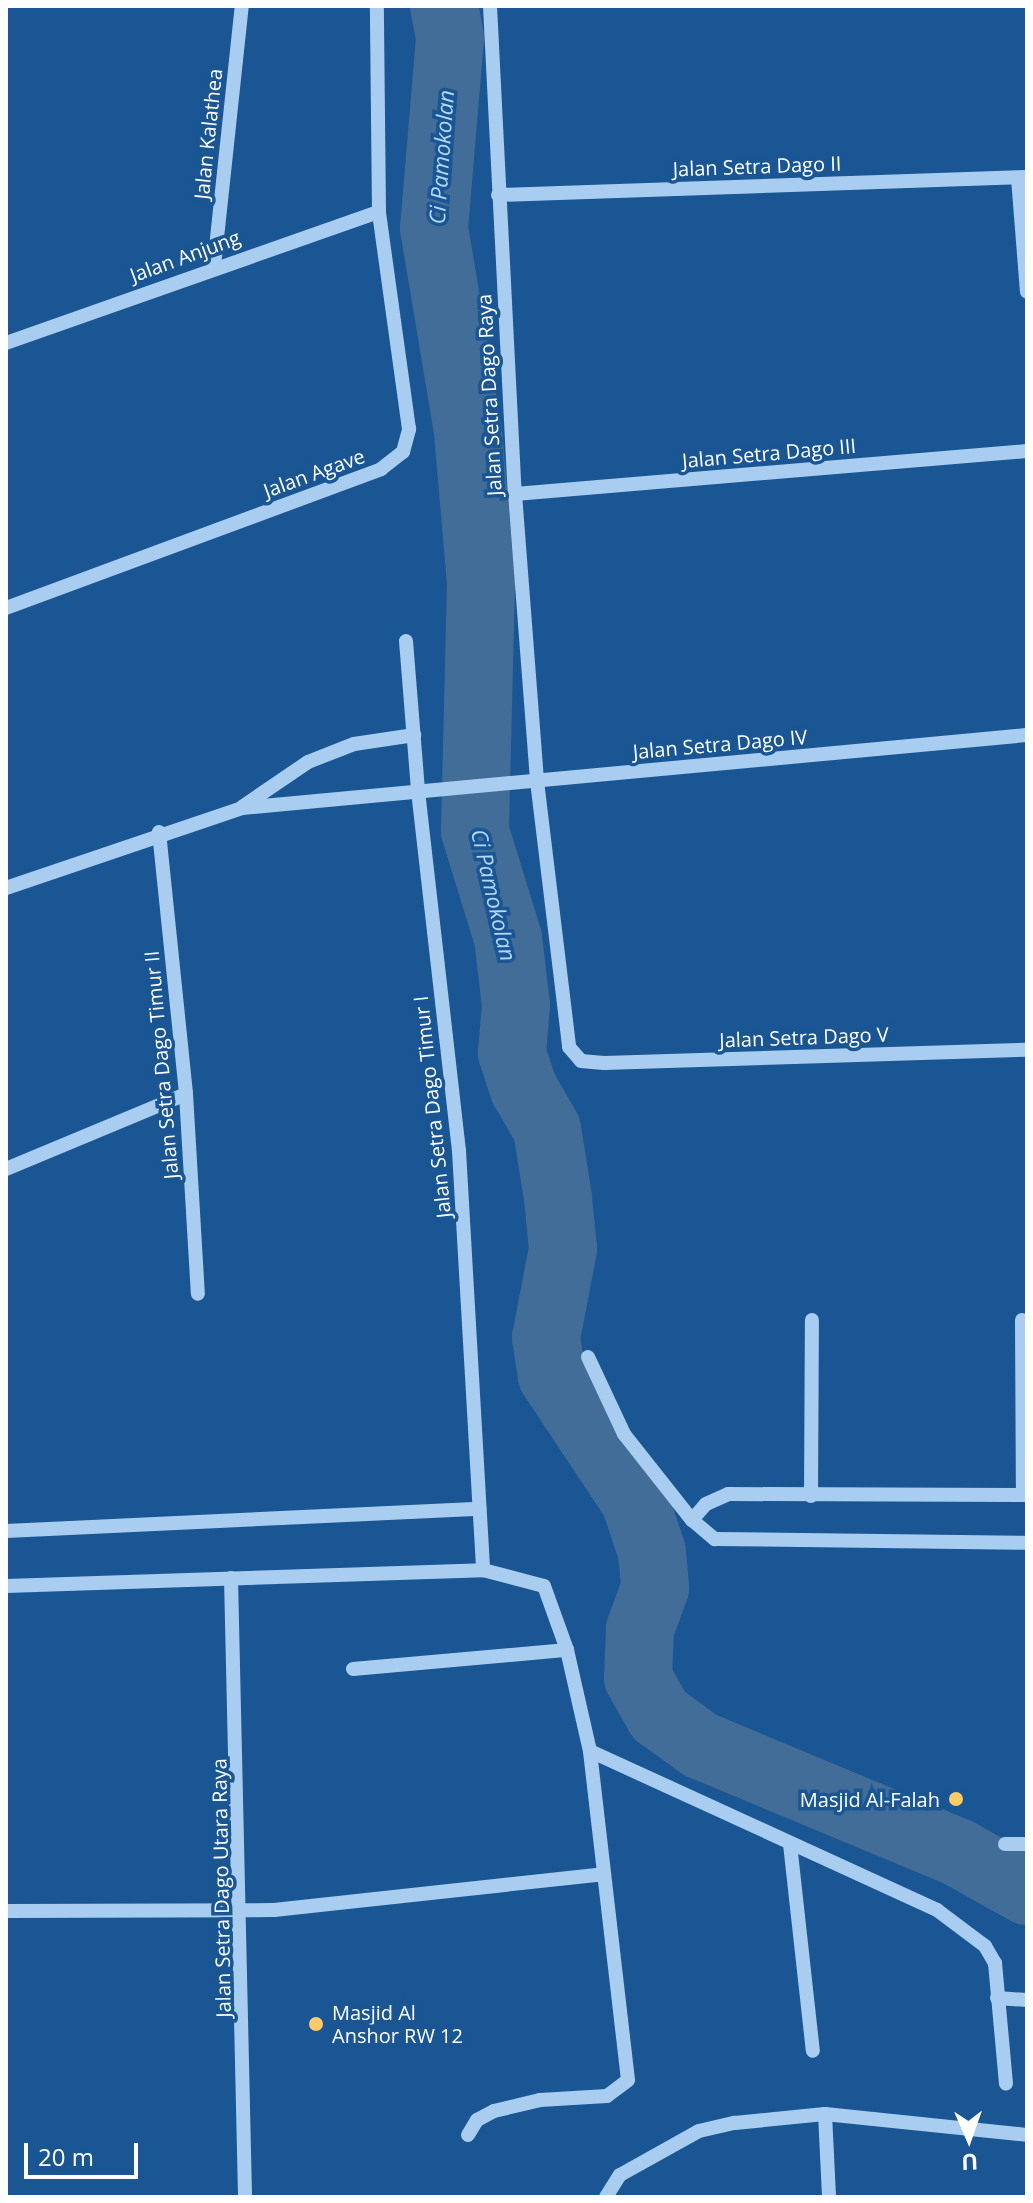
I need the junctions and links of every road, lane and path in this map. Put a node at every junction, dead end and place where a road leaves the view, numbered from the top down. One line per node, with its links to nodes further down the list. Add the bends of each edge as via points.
1 (242, 6): 7 (street, Jalan Kalathea)
2 (377, 6): 6 (street)
3 (490, 6): 5 (street, Jalan Setra Dago Raya)
4 (1022, 178): 5 (street, Jalan Setra Dago II); 8 (street)
5 (498, 195): 11 (street, Jalan Setra Dago Raya)
6 (379, 212): 7 (street, Jalan Anjung); 12 (street, Jalan Agave, via 409,429 403,452 381,469)
7 (214, 266): 9 (street, Jalan Anjung)
8 (1027, 292)
9 (6, 343)
10 (1027, 451): 11 (street, Jalan Setra Dago III)
11 (515, 494): 16 (street, Jalan Setra Dago Raya)
12 (6, 608)
13 (406, 641): 14 (street, Jalan Setra Dago Timur I)
14 (414, 735): 17 (street, Jalan Setra Dago Timur I); 18 (street, via 354,744 308,762)
15 (1027, 735): 16 (street, Jalan Setra Dago IV)
16 (537, 781): 17 (street, Jalan Setra Dago IV); 22 (street, Jalan Setra Dago Raya, via 569,1047)
17 (418, 791): 18 (street, Jalan Setra Dago IV); 31 (street, Jalan Setra Dago Timur I, via 459,1151)
18 (242, 808): 19 (street)
19 (159, 832): 20 (street); 23 (street, Jalan Setra Dago Timur II)
20 (6, 888)
21 (1027, 1050): 22 (street, Jalan Setra Dago V)
22 (581, 1061)
23 (186, 1094): 24 (street); 25 (street, Jalan Setra Dago Timur II)
24 (6, 1169)
25 (198, 1294)
26 (812, 1320): 30 (street)
27 (1022, 1320): 29 (street)
28 (588, 1357): 32 (street, via 624,1434)
29 (1025, 1495): 30 (street)
30 (811, 1496): 32 (street, via 728,1494 706,1504)
31 (479, 1509): 33 (street); 35 (street, Jalan Setra Dago Timur I)
32 (692, 1520): 34 (street, via 715,1539 738,1542)
33 (6, 1531)
34 (1027, 1543)
35 (483, 1570): 36 (street); 38 (street, via 548,1589)
36 (231, 1578): 37 (street); 46 (street, Jalan Setra Dago Utara Raya)
37 (6, 1586)
38 (567, 1650): 39 (street); 40 (street)
39 (353, 1669)
40 (590, 1751): 41 (street); 44 (street)
41 (790, 1844): 47 (street, via 937,1910 992,1954); 49 (street)
42 (1005, 1844): 43 (street)
43 (1027, 1844)
44 (603, 1874): 46 (street); 52 (street, via 628,2080 607,2096 540,2100 494,2111 477,2120)
45 (6, 1911): 46 (street)
46 (242, 1911): 54 (street, Jalan Setra Dago Utara Raya)
47 (997, 1998): 48 (street); 50 (street)
48 (1027, 2000)
49 (813, 2051)
50 (1006, 2083)
51 (825, 2114): 53 (street); 55 (street, via 699,2131 620,2175); 56 (street)
52 (468, 2135)
53 (1027, 2135)
54 (245, 2197)
55 (606, 2197)
56 (829, 2197)

